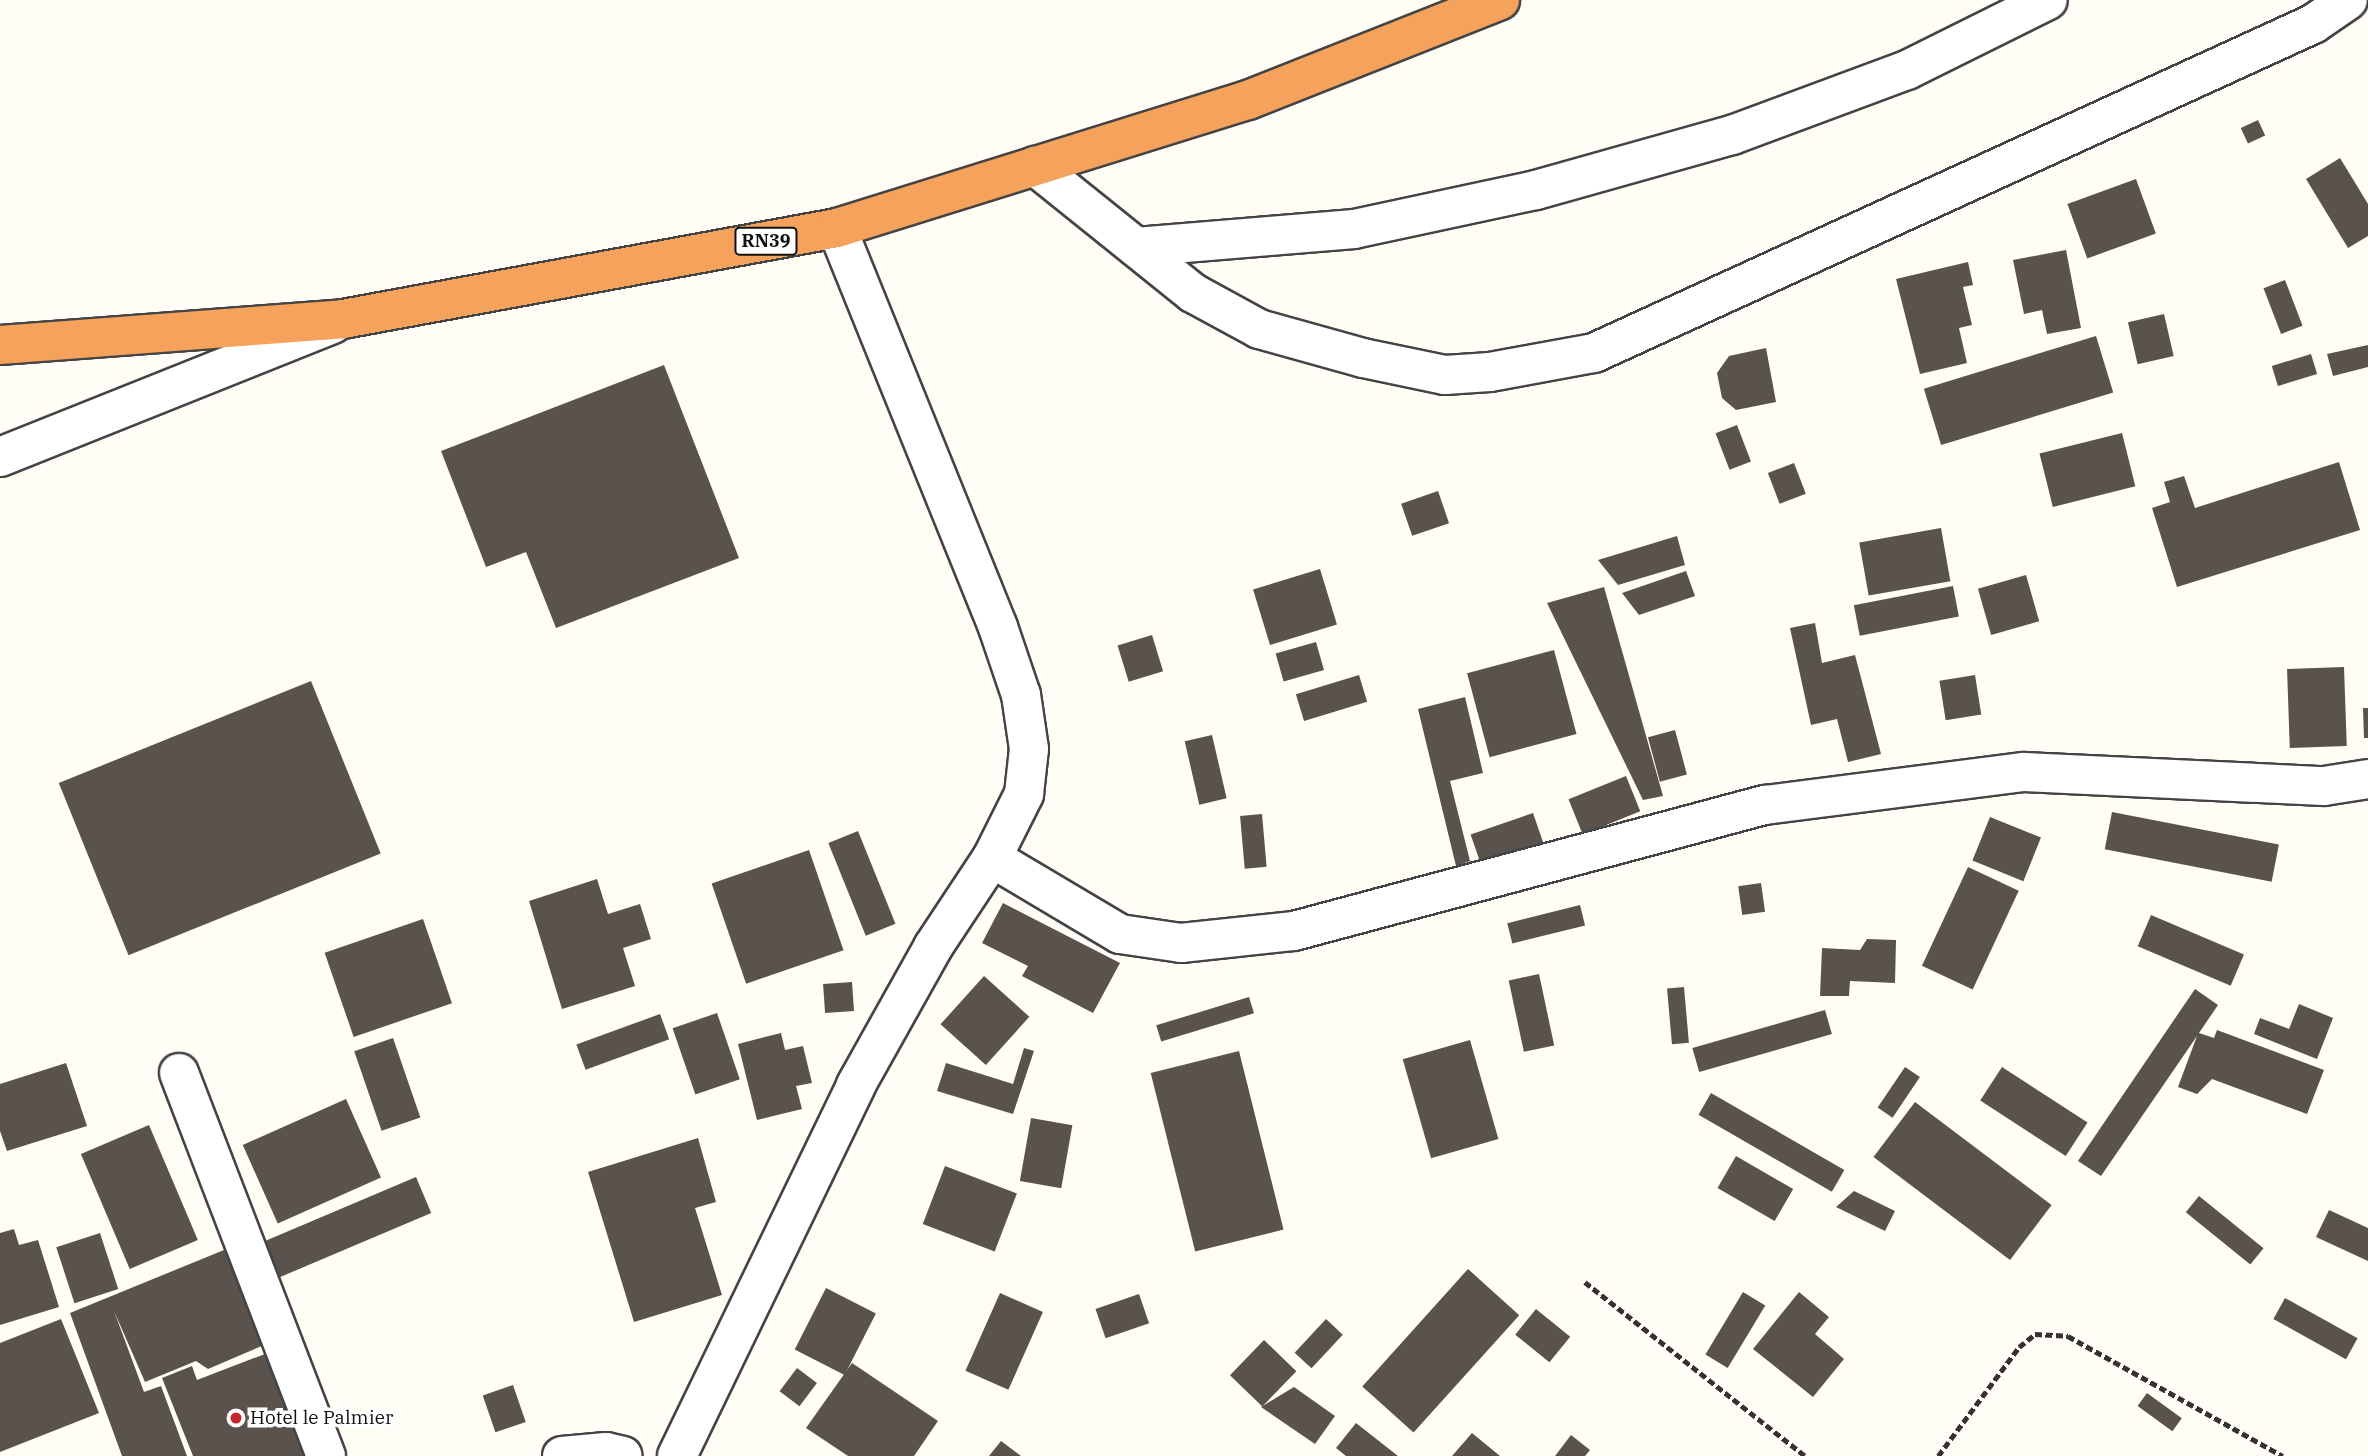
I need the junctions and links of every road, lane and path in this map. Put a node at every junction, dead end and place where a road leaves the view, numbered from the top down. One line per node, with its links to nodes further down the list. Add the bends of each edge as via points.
1 (1500, 0): 4 (highway, RN39, via 1248,100)
2 (2048, 0): 6 (street, via 1907,70 1857,89 1732,135 1536,190 1354,229)
3 (2347, 0): 6 (street, via 2313,24 1594,353 1445,375 1363,358 1259,328 1193,293)
4 (1035, 166): 5 (highway, RN39); 6 (street)
5 (837, 228): 7 (highway, RN39); 11 (street, via 998,627 1021,695 1030,749 1024,794)
6 (1136, 247)
7 (343, 319): 8 (highway, RN39); 9 (street)
8 (0, 345)
9 (0, 457)
10 (2368, 779): 11 (street, via 2324,786 2024,772 1779,804 1294,930 1181,943 1120,934)
11 (992, 858): 17 (street, via 933,947 856,1085)
12 (179, 1073): 14 (street)
13 (1585, 1282): 18 (path)
14 (326, 1456)
15 (562, 1456): 16 (street, via 606,1452)
16 (623, 1456)
17 (677, 1456)
18 (1805, 1456)
19 (1938, 1456): 20 (path, via 2019,1348 2035,1334 2068,1336)
20 (2283, 1456)

